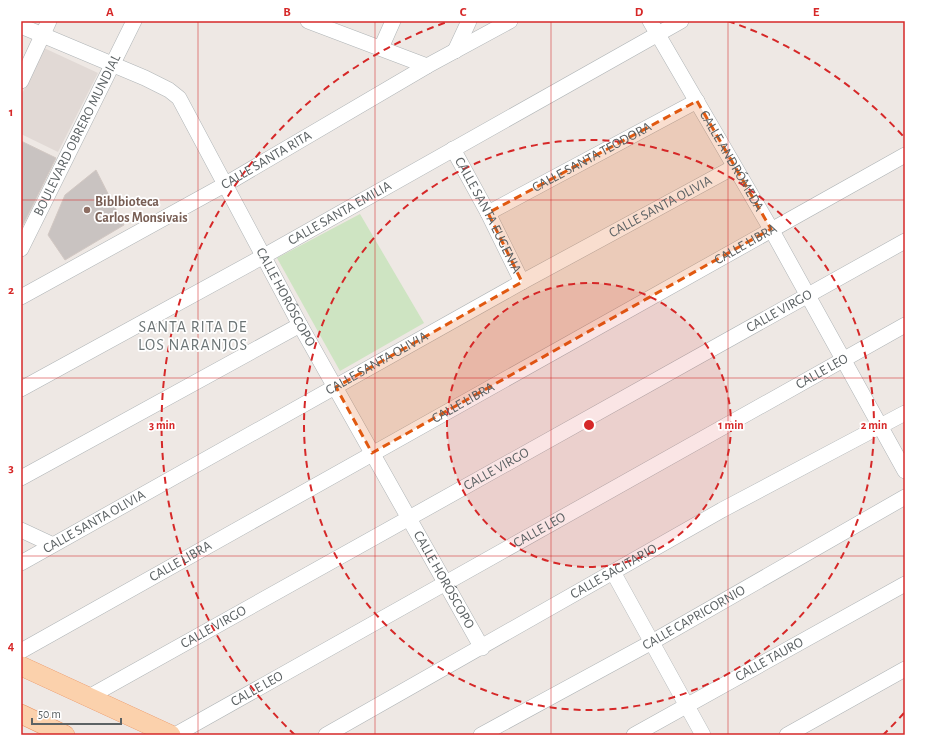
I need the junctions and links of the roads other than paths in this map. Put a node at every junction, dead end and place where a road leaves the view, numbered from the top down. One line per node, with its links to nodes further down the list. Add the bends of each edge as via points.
1 (49, 21): 11 (street)
2 (134, 21): 14 (street, BOULEVARD OBRERO MUNDIAL)
3 (309, 21): 12 (street)
4 (393, 21): 12 (street)
5 (469, 21): 13 (street)
6 (510, 21): 13 (street, CALLE SANTA RITA)
7 (650, 21): 10 (street, CALLE ANDRÓMEDA)
8 (681, 21): 10 (street, CALLE SANTA EMILIA)
9 (21, 26): 11 (street, CALLE HORÓSCOPO)
10 (657, 35): 17 (street, CALLE ANDRÓMEDA); 18 (street, CALLE SANTA EMILIA)
11 (43, 36): 14 (street, CALLE HORÓSCOPO); 16 (street)
12 (380, 48): 15 (street)
13 (455, 51): 15 (street, CALLE SANTA RITA)
14 (113, 65): 21 (street, CALLE HORÓSCOPO, via 145,78 179,98); 25 (street, BOULEVARD OBRERO MUNDIAL)
15 (427, 66): 21 (street, CALLE SANTA RITA)
16 (21, 81)
17 (697, 100): 20 (street, CALLE ANDRÓMEDA); 22 (street, CALLE SANTA TEODORA)
18 (453, 149): 22 (street, CALLE SANTA EUGENIA); 26 (street, CALLE SANTA EMILIA)
19 (905, 155): 23 (street, CALLE LIBRA)
20 (734, 167): 23 (street, CALLE ANDRÓMEDA); 27 (street, CALLE SANTA OLIVIA)
21 (226, 184): 26 (street, CALLE HORÓSCOPO); 29 (street, CALLE SANTA RITA)
22 (488, 212): 27 (street, CALLE SANTA EUGENIA)
23 (771, 229): 28 (street, CALLE ANDRÓMEDA); 37 (street, CALLE LIBRA)
24 (905, 241): 28 (street, CALLE VIRGO)
25 (21, 249)
26 (264, 256): 30 (street, CALLE HORÓSCOPO); 34 (street, CALLE SANTA EMILIA)
27 (522, 282): 33 (street, CALLE SANTA OLIVIA)
28 (808, 295): 32 (street, CALLE ANDRÓMEDA); 41 (street, CALLE VIRGO)
29 (21, 297)
30 (300, 325): 33 (street, CALLE HORÓSCOPO); 39 (street)
31 (905, 325): 32 (street, CALLE LEO)
32 (842, 360): 36 (street, CALLE ANDRÓMEDA); 46 (street, CALLE LEO)
33 (336, 388): 37 (street, CALLE HORÓSCOPO); 43 (street, CALLE SANTA OLIVIA)
34 (21, 389)
35 (905, 413): 36 (street, CALLE SAGITARIO)
36 (880, 427): 38 (street, CALLE ANDRÓMEDA); 45 (street, CALLE SAGITARIO, via 722,510)
37 (372, 453): 41 (street, CALLE HORÓSCOPO); 50 (street, CALLE LIBRA)
38 (905, 471)
39 (21, 478)
40 (905, 497): 48 (street, CALLE CAPRICORNIO)
41 (408, 517): 46 (street, CALLE HORÓSCOPO); 53 (street, CALLE VIRGO)
42 (21, 530): 43 (street)
43 (52, 544): 44 (street, CALLE SANTA OLIVIA)
44 (21, 562)
45 (612, 572): 48 (street); 49 (street, CALLE SAGITARIO)
46 (445, 583): 49 (street, CALLE HORÓSCOPO); 58 (street, CALLE LEO)
47 (905, 584): 54 (street, CALLE TAURO)
48 (652, 642): 54 (street); 60 (street, CALLE CAPRICORNIO)
49 (482, 648): 59 (street, CALLE SAGITARIO)
50 (21, 651)
51 (21, 666): 53 (main road)
52 (905, 669): 63 (street)
53 (87, 698): 57 (main road)
54 (686, 705): 61 (street, CALLE TAURO); 62 (street)
55 (21, 714): 56 (main road)
56 (66, 735)
57 (171, 735)
58 (175, 735)
59 (326, 735)
60 (481, 735)
61 (634, 735)
62 (703, 735)
63 (787, 735)

